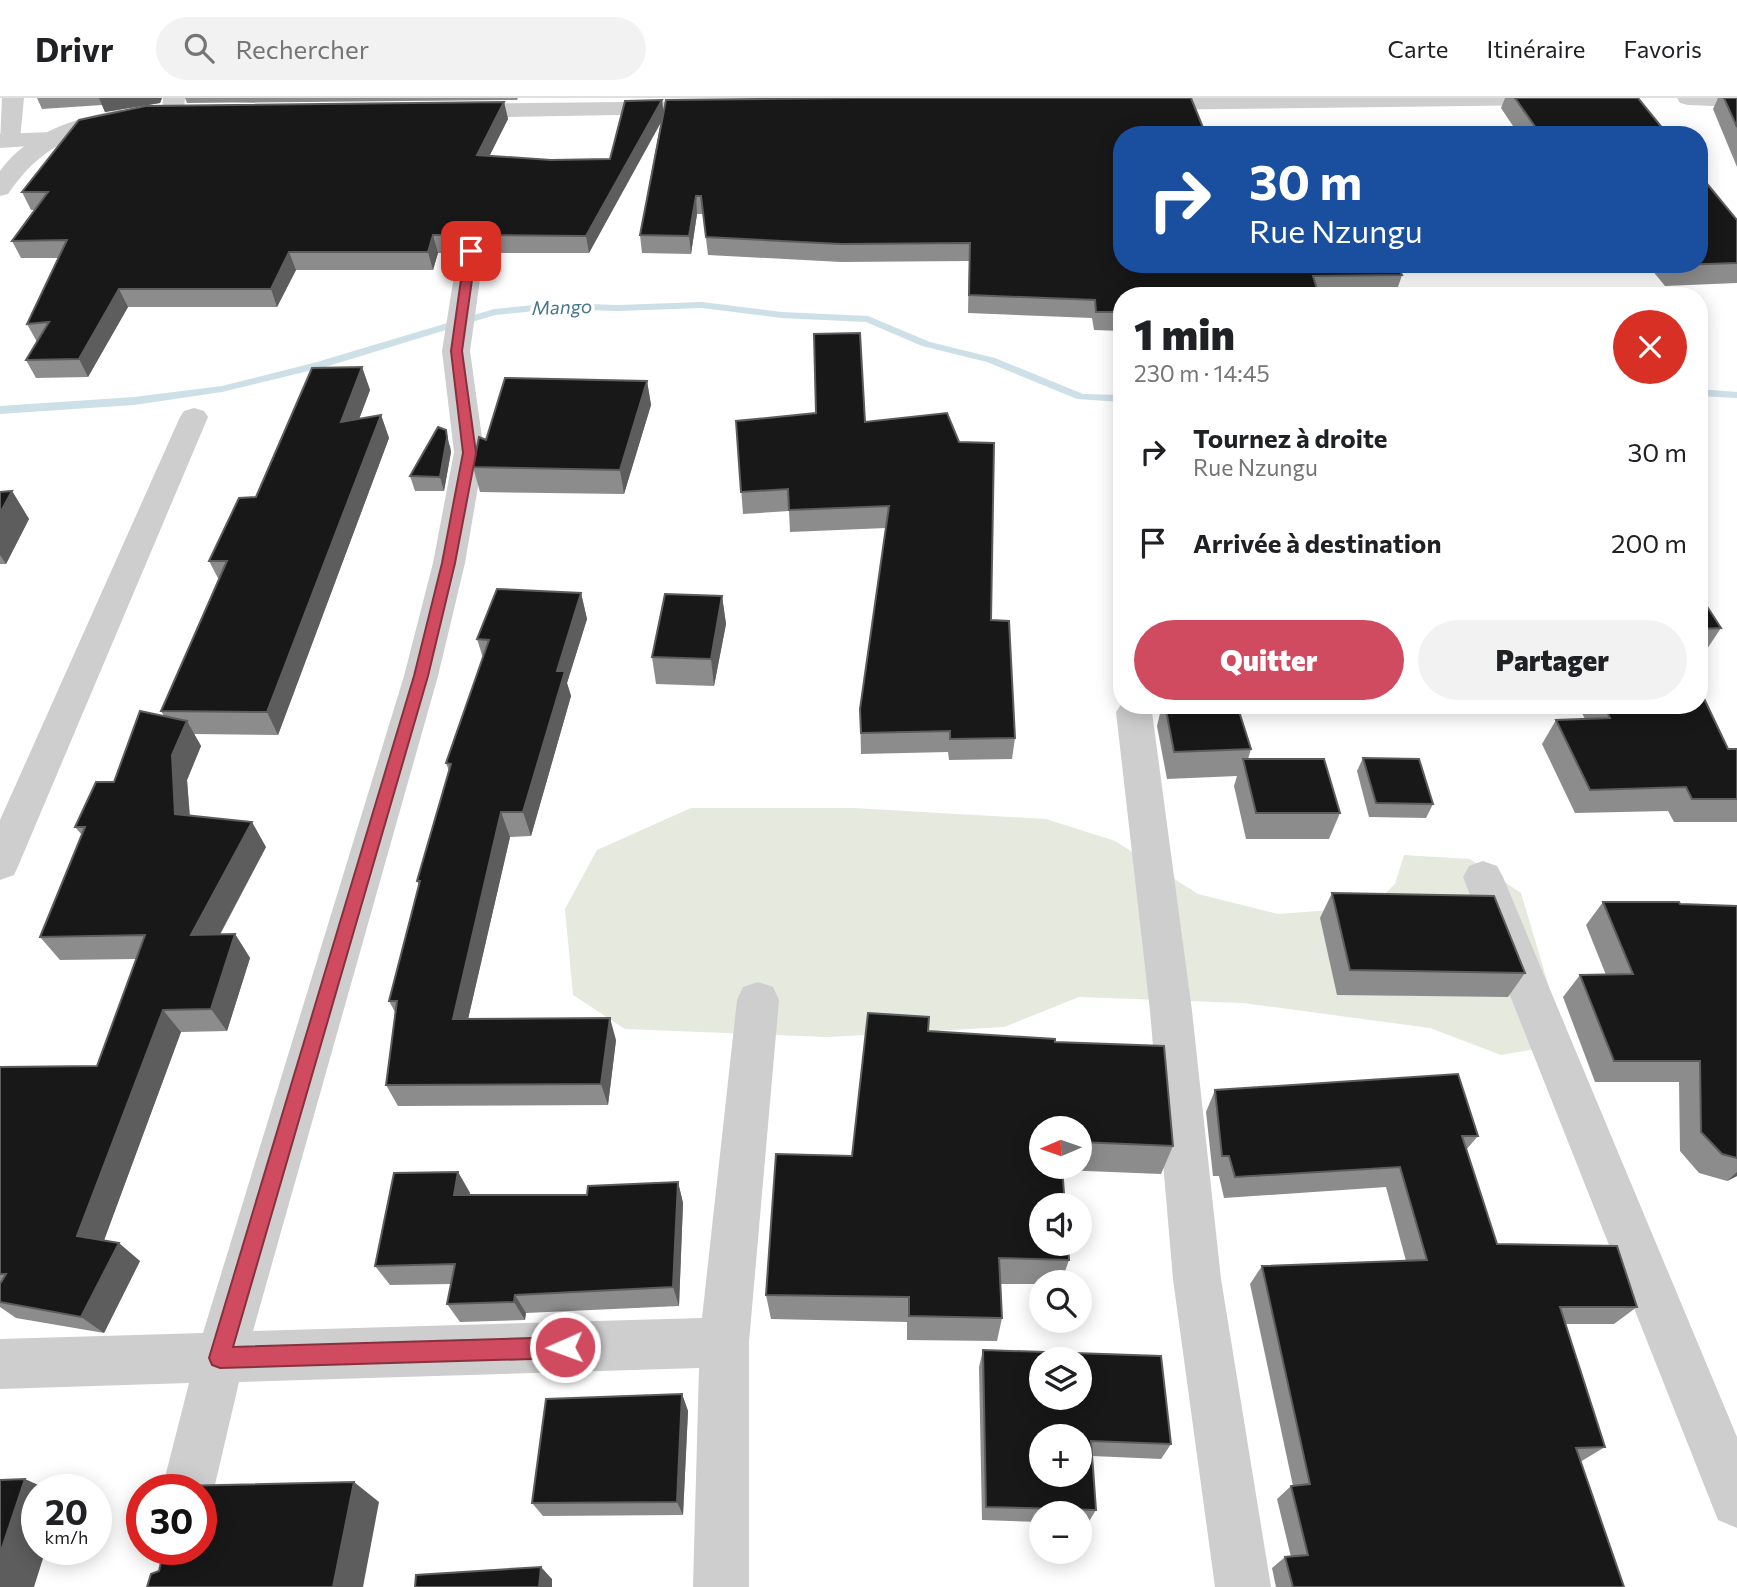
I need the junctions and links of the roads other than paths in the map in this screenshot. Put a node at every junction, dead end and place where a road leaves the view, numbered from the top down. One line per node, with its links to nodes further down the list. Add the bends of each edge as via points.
1 (13, 98): 11 (street)
2 (1552, 98): 5 (street)
3 (1688, 98): 4 (street)
4 (1737, 100)
5 (1124, 103)
6 (732, 107): 8 (street)
7 (160, 110): 9 (street); 10 (street, via 100,120)
8 (426, 111)
9 (199, 113)
10 (52, 138): 11 (street); 12 (street, via 16,165)
11 (5, 141)
12 (0, 189)
13 (471, 251): 20 (street, via 456,351 470,453 449,563 421,676)
14 (194, 416): 16 (street)
15 (1134, 714): 25 (street, via 1171,1011 1196,1279)
16 (0, 863)
17 (1483, 877): 23 (street)
18 (758, 1000): 19 (street)
19 (724, 1342): 20 (street); 24 (street)
20 (220, 1358): 21 (street); 22 (street)
21 (0, 1364)
22 (192, 1474)
23 (1737, 1501)
24 (721, 1587)
25 (1243, 1587)

